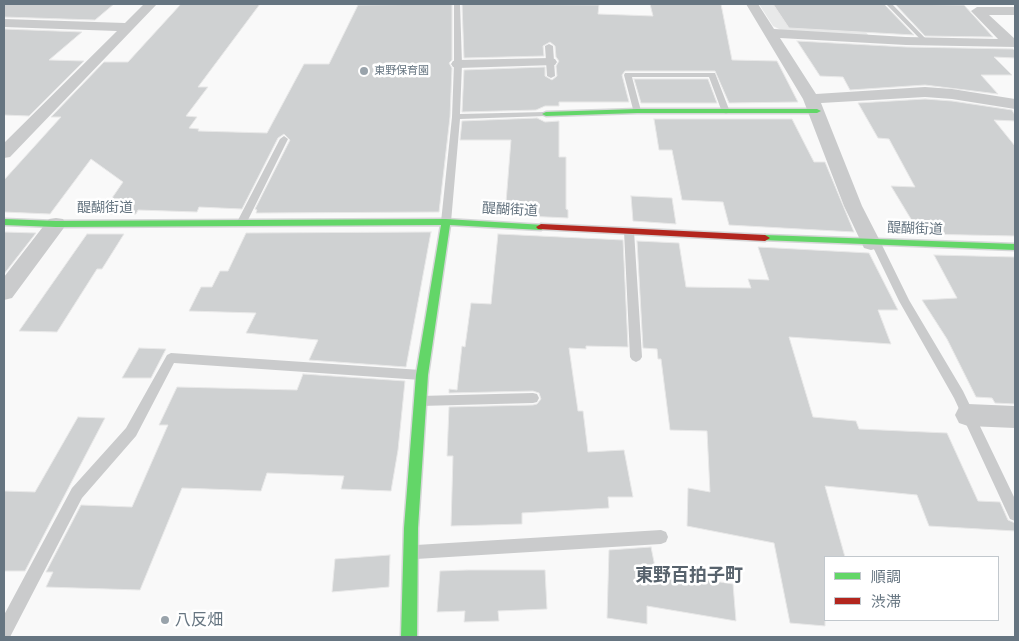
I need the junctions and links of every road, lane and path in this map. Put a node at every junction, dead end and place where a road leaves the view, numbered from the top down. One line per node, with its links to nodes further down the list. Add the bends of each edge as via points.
1 (151, 4): 7 (street)
2 (457, 4): 12 (lane)
3 (752, 4): 8 (street)
4 (889, 4): 9 (lane)
5 (1015, 11): 10 (street, via 977,11)
6 (4, 24): 7 (street)
7 (128, 27): 21 (street)
8 (770, 33): 9 (street); 15 (street)
9 (926, 41): 10 (street)
10 (1013, 43)
11 (549, 46): 13 (lane)
12 (458, 64): 13 (street); 19 (lane)
13 (550, 69)
14 (1015, 104): 15 (street, via 925,92)
15 (814, 105): 17 (main road); 27 (street, via 853,206)
16 (636, 111): 17 (main road); 17 (lane, via 628,75 712,76); 18 (main road)
17 (726, 112)
18 (546, 114): 19 (lane)
19 (456, 117): 24 (lane)
20 (284, 139): 23 (lane)
21 (4, 153)
22 (4, 222): 25 (main road, 醍醐街道)
23 (242, 222): 24 (main road, 醍醐街道); 25 (main road, 醍醐街道)
24 (446, 222): 26 (main road, 醍醐街道); 31 (main road)
25 (56, 224): 29 (street)
26 (629, 231): 27 (main road, 醍醐街道); 30 (lane)
27 (874, 243): 28 (main road, 醍醐街道); 34 (lane)
28 (1015, 247)
29 (4, 292)
30 (636, 357)
31 (422, 375): 33 (main road); 39 (lane, via 171,358 131,432 78,493)
32 (533, 398): 33 (lane)
33 (420, 401): 38 (main road)
34 (968, 414): 35 (street); 36 (lane)
35 (1015, 417)
36 (1015, 514)
37 (661, 537): 38 (lane)
38 (411, 553): 40 (main road)
39 (4, 631)
40 (409, 637)

